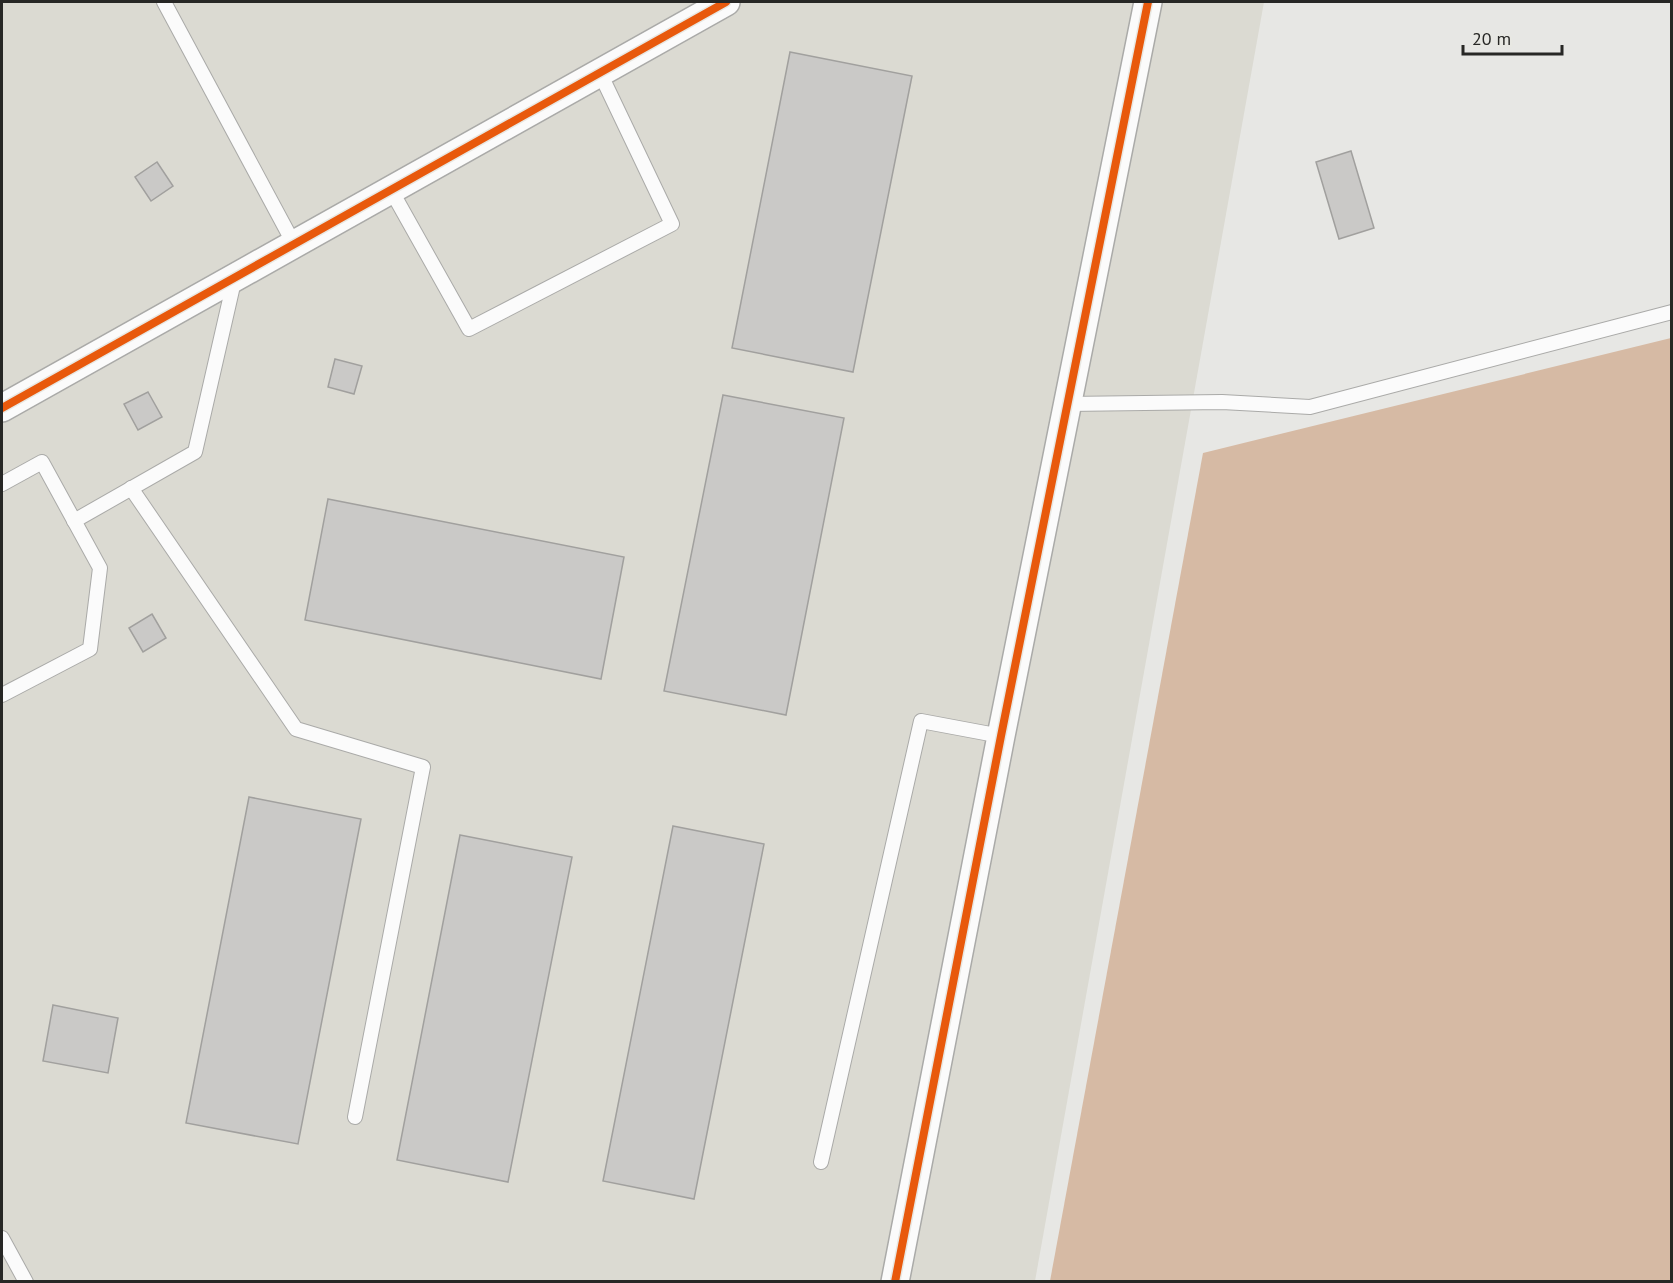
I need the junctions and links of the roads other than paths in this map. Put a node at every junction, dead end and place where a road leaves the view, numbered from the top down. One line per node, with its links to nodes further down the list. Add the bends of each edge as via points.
1 (164, 2): 6 (lane)
2 (726, 2): 4 (street)
3 (1148, 2): 9 (street)
4 (600, 73): 5 (street); 5 (lane, via 672,224 469,329)
5 (391, 190): 6 (street)
6 (294, 244): 7 (street)
7 (235, 277): 10 (street); 12 (lane, via 195,452)
8 (1671, 312): 9 (lane, via 1310,407 1221,402)
9 (1067, 404): 15 (street)
10 (2, 408)
11 (2, 484): 13 (lane, via 42,462)
12 (131, 488): 13 (lane); 16 (lane, via 296,729 423,767)
13 (74, 521): 14 (lane, via 100,568 90,648)
14 (2, 695)
15 (1001, 736): 17 (lane, via 921,721); 20 (street)
16 (355, 1118)
17 (822, 1162)
18 (2, 1238): 19 (lane)
19 (26, 1281)
20 (895, 1281)

